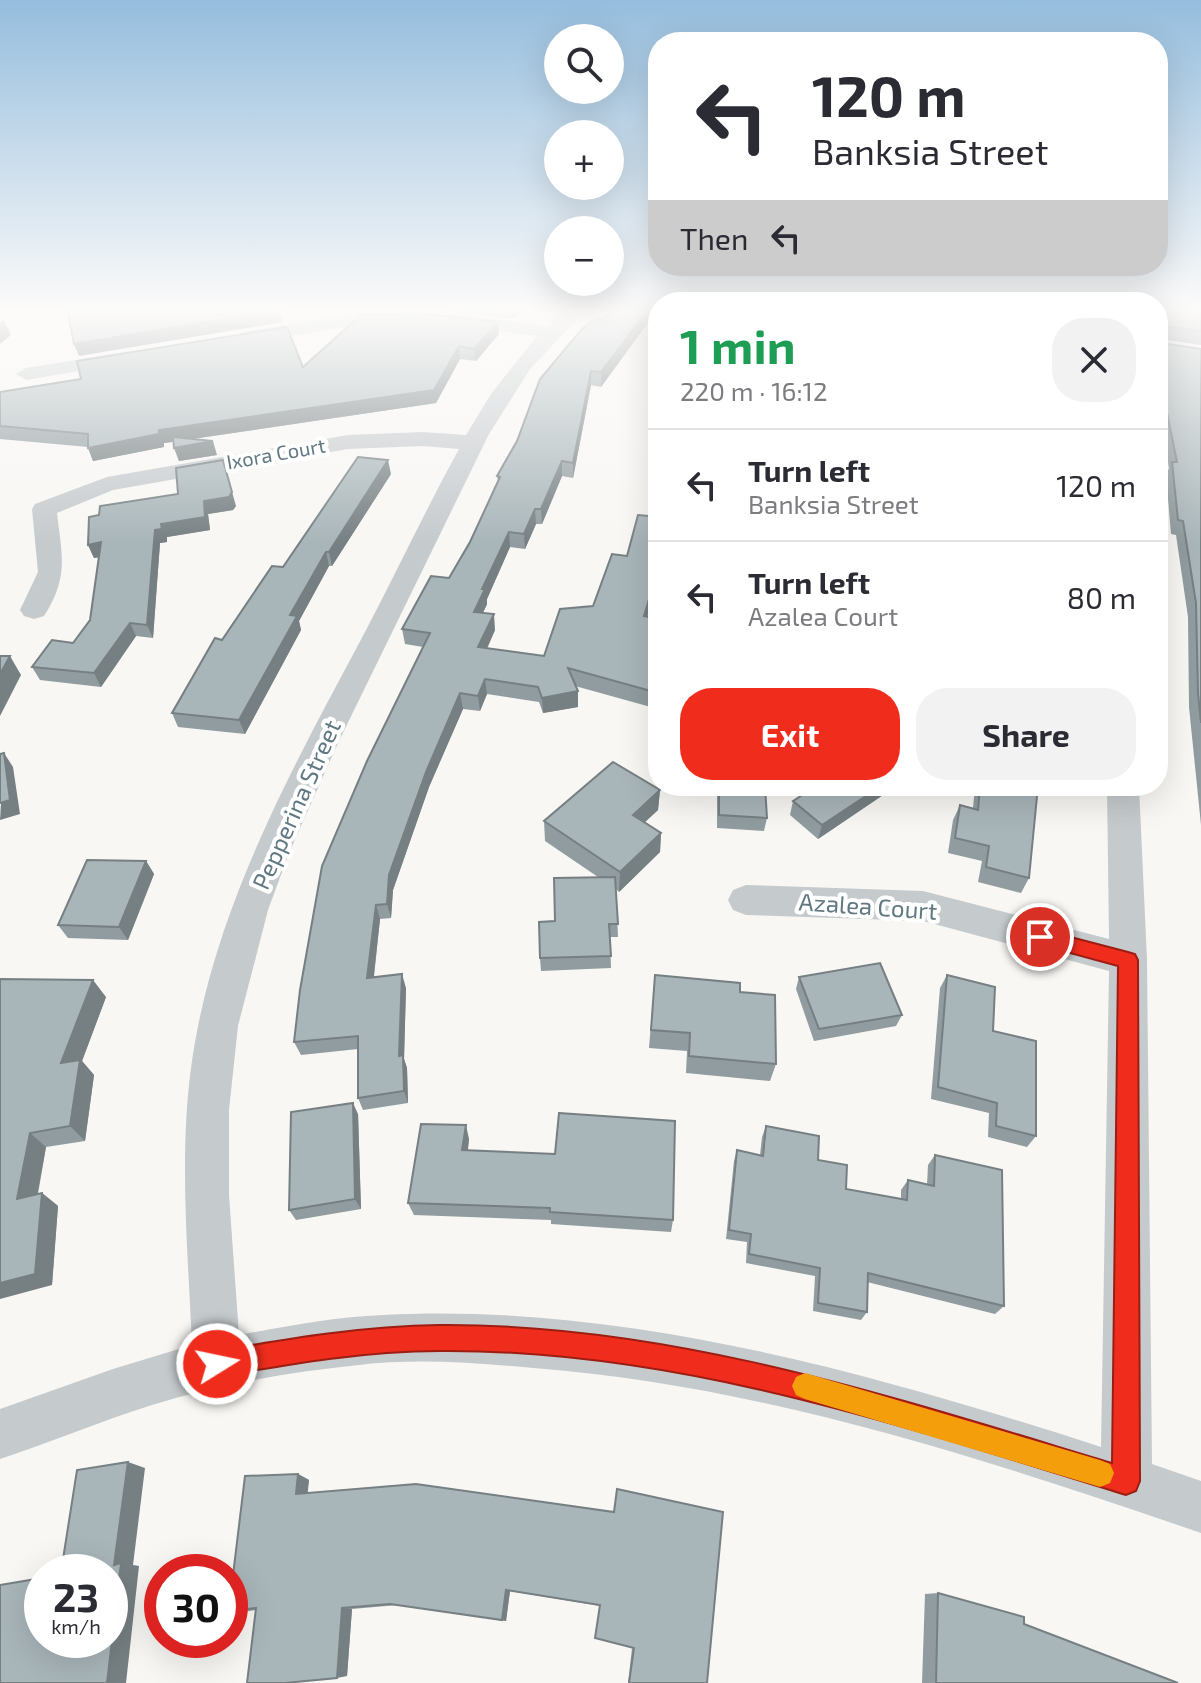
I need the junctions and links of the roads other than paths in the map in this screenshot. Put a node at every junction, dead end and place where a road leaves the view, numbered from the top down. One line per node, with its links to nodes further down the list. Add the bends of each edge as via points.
1 (508, 387): 2 (street, Pepperina Street)
2 (475, 443): 3 (street, Ixora Court, via 348,442 95,489 44,509 51,572); 7 (street, Pepperina Street, via 308,772 238,948 218,1027 206,1110)
3 (34, 610)
4 (1123, 796): 6 (street)
5 (746, 900): 6 (street, Azalea Court, via 923,906)
6 (1128, 960): 9 (street)
7 (217, 1364): 8 (street, via 131,1387); 9 (street, via 344,1342 441,1338 628,1353 842,1395)
8 (0, 1434)
9 (1126, 1481): 10 (street)
10 (1201, 1507)

